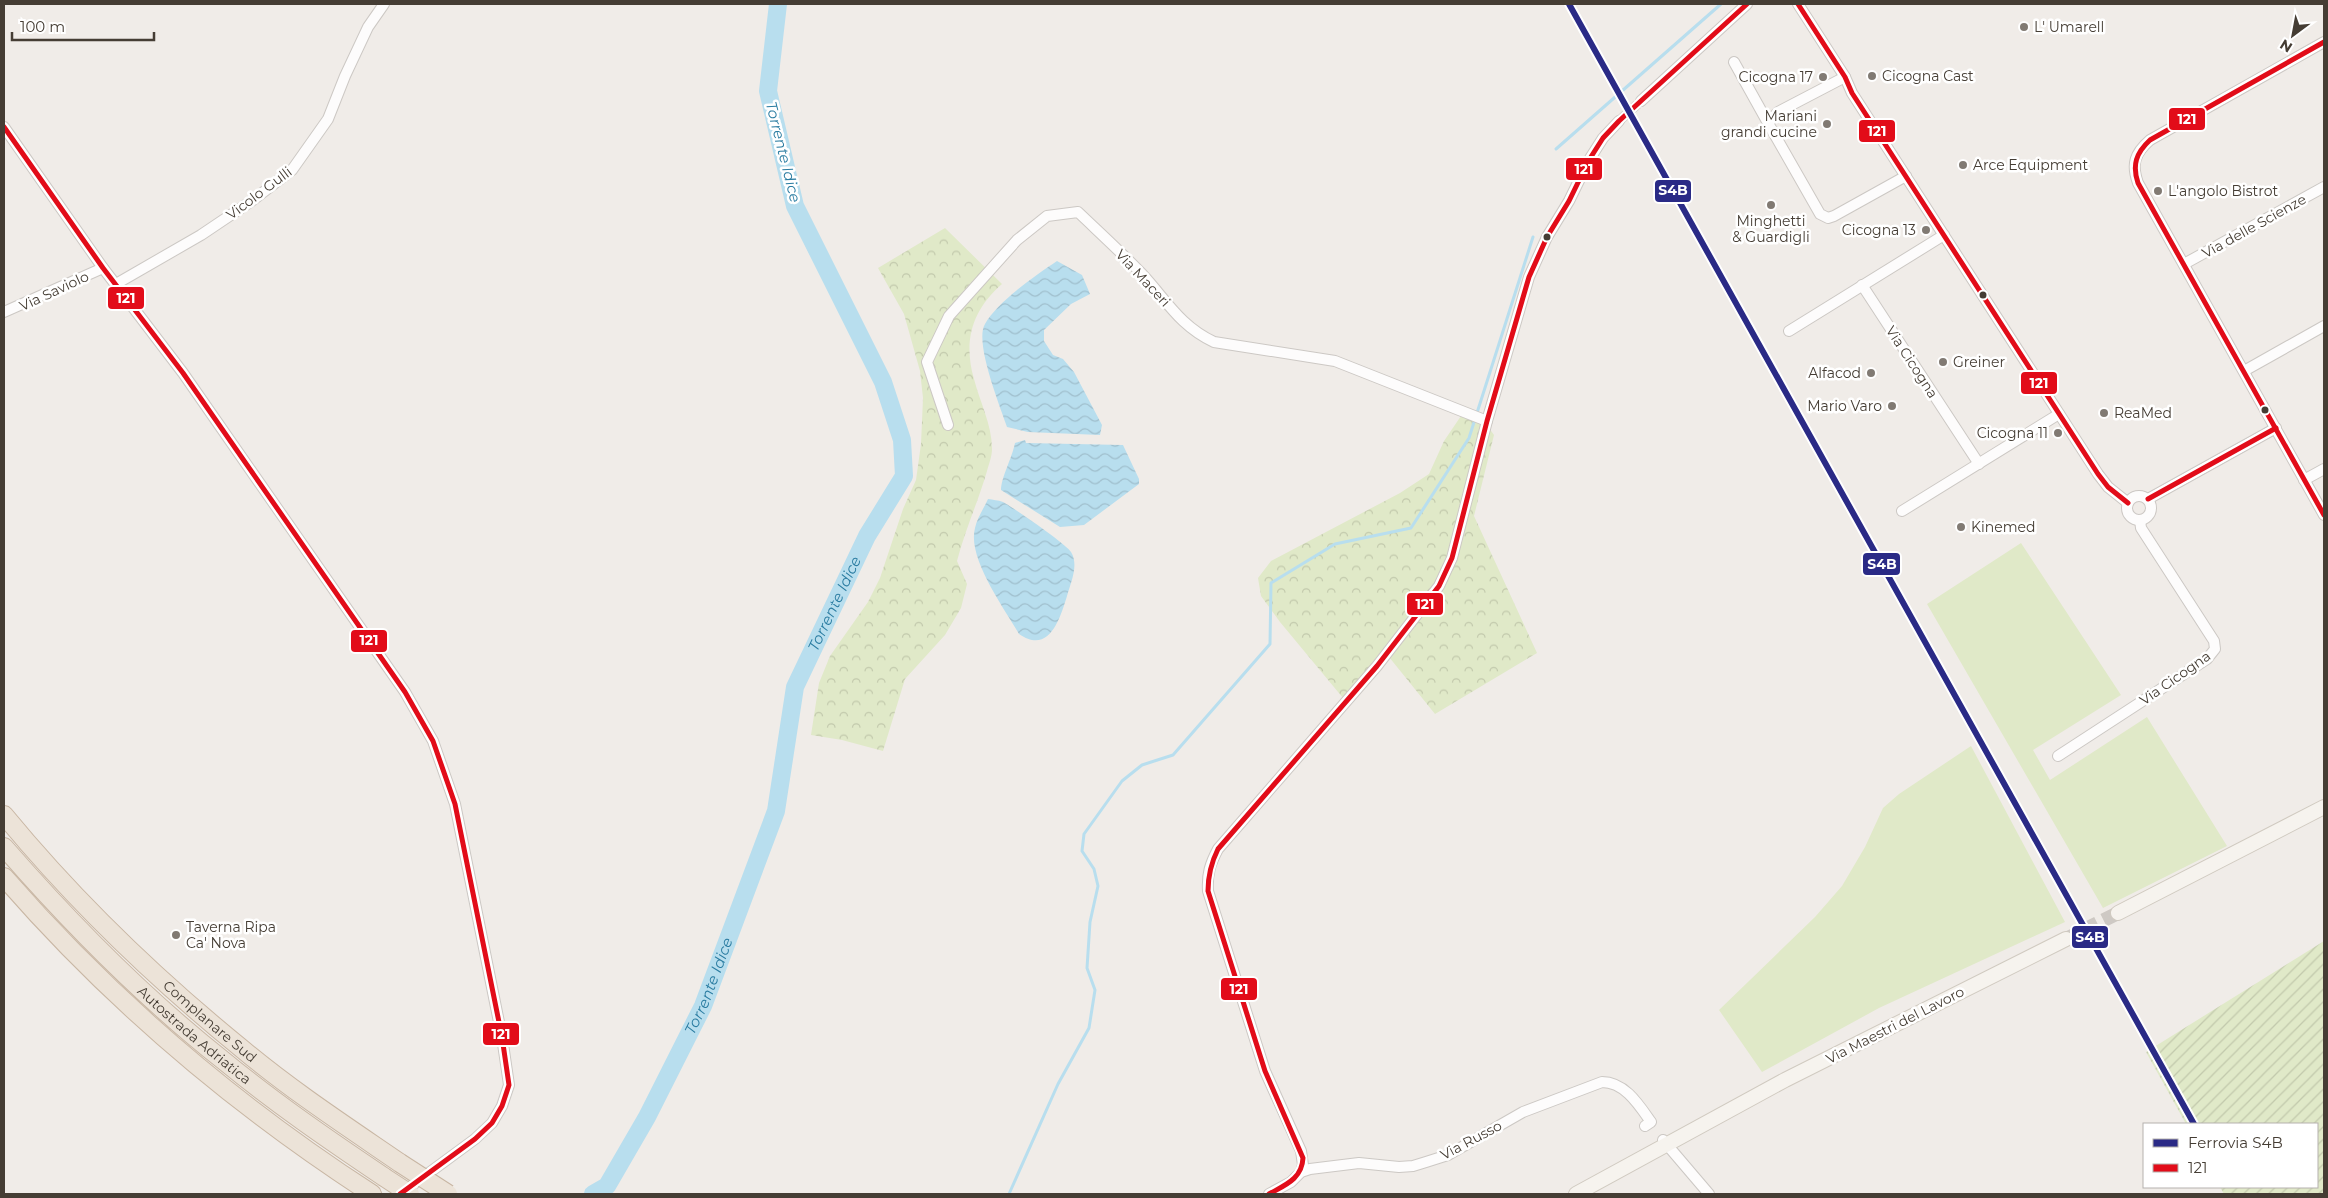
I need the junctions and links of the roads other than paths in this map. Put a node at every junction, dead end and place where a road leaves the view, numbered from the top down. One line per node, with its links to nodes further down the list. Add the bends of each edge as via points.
1 (384, 4): 16 (street, Vicolo Gulli, via 368,27 328,119 292,170 201,235)
2 (1747, 4): 7 (street)
3 (1798, 4): 6 (street, Via Cicogna)
4 (2324, 42): 14 (street, via 2150,140 2138,152 2134,168 2138,183)
5 (1734, 62): 9 (street)
6 (1845, 77): 9 (street, via 1778,112); 11 (street, Via Cicogna)
7 (1641, 101)
8 (1619, 121): 23 (street, via 1589,160 1528,277)
9 (1768, 124): 11 (street, via 1820,214 1828,218)
10 (4, 127): 15 (street)
11 (1906, 176): 13 (street, Via Cicogna)
12 (2324, 187): 14 (street, Via delle Scienze)
13 (1944, 235): 17 (street); 22 (street, Via Cicogna)
14 (2184, 264): 21 (street)
15 (103, 268): 16 (street); 18 (street, Via Saviolo)
16 (116, 284): 45 (street, via 183,373 405,692 433,741 455,804 509,1085 492,1122)
17 (1862, 285): 20 (street); 26 (street, Via Cicogna)
18 (4, 312)
19 (2324, 326): 21 (street)
20 (1789, 331)
21 (2244, 371): 25 (street)
22 (2060, 414): 26 (street); 30 (street, Via Cicogna, via 2108,487)
23 (1480, 419): 24 (street, Via Maceri, via 1335,361 1214,342 1197,334 1143,275 1078,212 1047,216 1017,240 949,316 927,362); 43 (street, via 1452,558 1439,586 1377,666 1218,849 1207,875 1208,891 1265,1070 1301,1151)
24 (948, 425)
25 (2276, 428): 28 (street); 29 (street)
26 (1979, 464): 31 (street)
27 (2324, 469): 28 (street)
28 (2304, 480): 32 (street)
29 (2148, 499): 30 (street, via 2138,496); 33 (street, via 2151,511)
30 (2128, 503): 33 (street, Via Cicogna, via 2129,514)
31 (1902, 511)
32 (2324, 514)
33 (2140, 520): 34 (street, Via Cicogna, via 2141,528 2214,642 2215,649 2207,659)
34 (2058, 756)
35 (2324, 806): 39 (street)
36 (4, 815): 47 (highway, Complanare Sud, bridge, via 89,909 191,1006 289,1086)
37 (4, 847): 46 (highway, Autostrada Adriatica, bridge, via 70,920 172,1017 273,1100)
38 (4, 877): 44 (highway, Autostrada Adriatica, via 94,972 177,1048 258,1114)
39 (2118, 913)
40 (2066, 939): 42 (street, Via Maestri del Lavoro)
41 (1645, 1126): 43 (street, Via Russo, via 1651,1122 1630,1095 1615,1083 1602,1082 1523,1112 1448,1155 1420,1164 1399,1167 1359,1163)
42 (1665, 1142): 49 (street, Via Maestri del Lavoro); 50 (street)
43 (1302, 1172): 48 (street, Via Russo)
44 (367, 1191)
45 (400, 1194)
46 (410, 1194)
47 (448, 1194)
48 (1269, 1194)
49 (1576, 1194)
50 (1709, 1194)

